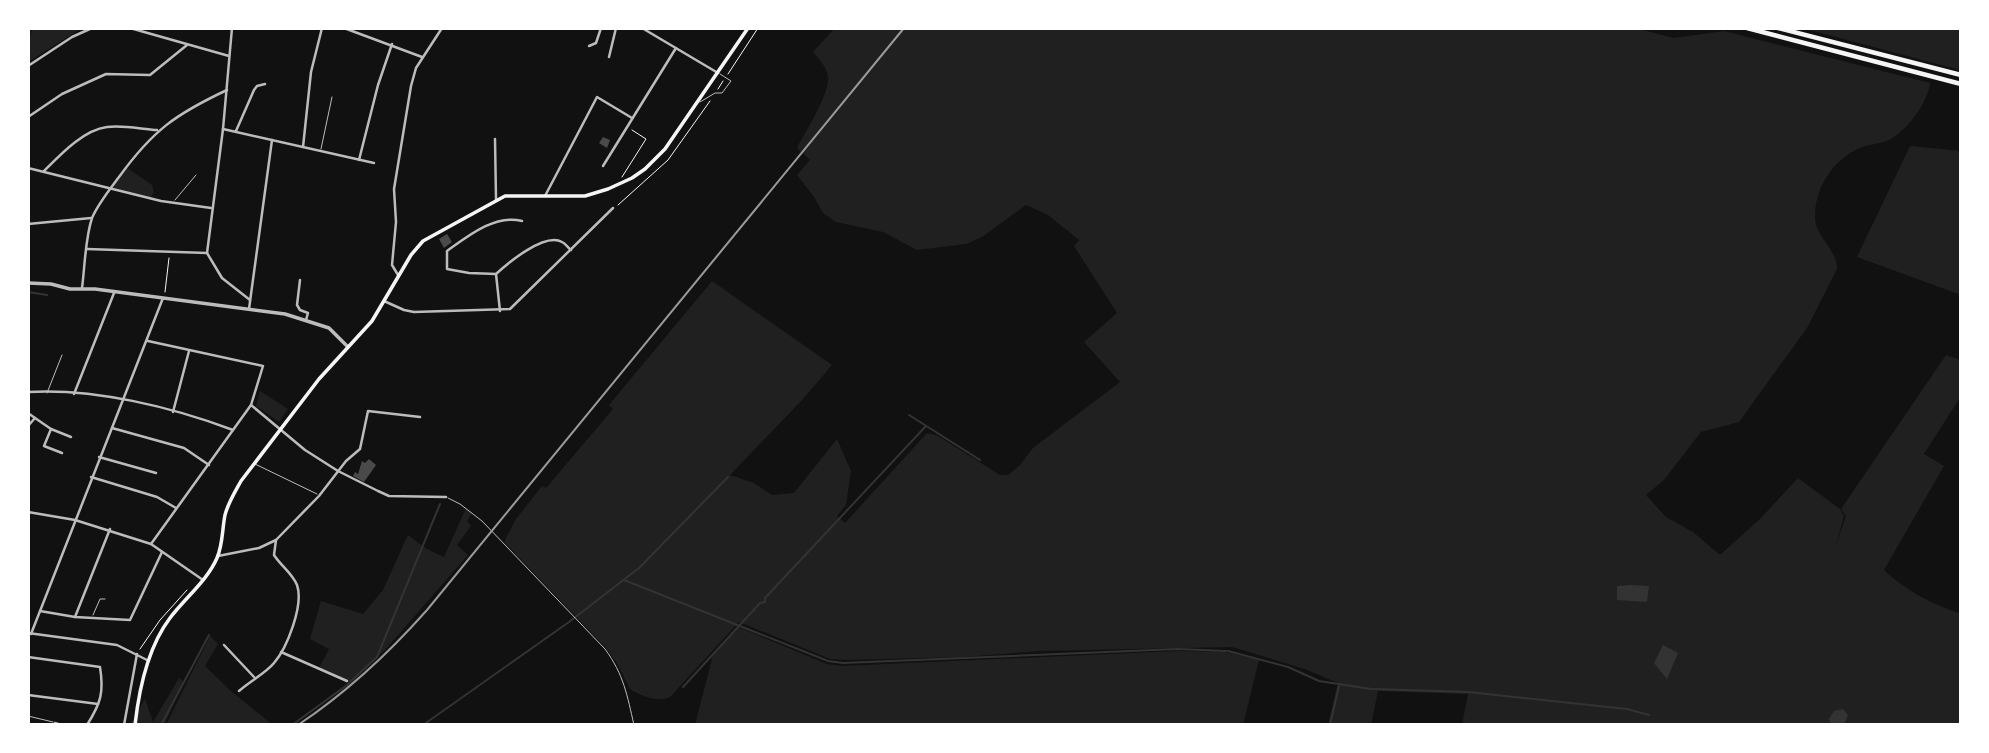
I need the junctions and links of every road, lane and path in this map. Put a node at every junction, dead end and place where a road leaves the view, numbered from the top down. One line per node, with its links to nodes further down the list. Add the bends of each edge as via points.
1 (92, 28): 21 (street)
2 (130, 28): 15 (street)
3 (232, 28): 18 (street)
4 (323, 28): 39 (street, via 311,72)
5 (347, 28): 14 (street)
6 (442, 28): 19 (street)
7 (601, 28): 16 (street, via 596,43)
8 (616, 28): 20 (street)
9 (642, 28): 17 (street)
10 (758, 28): 24 (path)
11 (1746, 28): 26 (highway)
12 (1778, 28): 23 (highway)
13 (747, 30): 22 (main road)
14 (392, 44): 19 (street); 41 (street)
15 (187, 45): 18 (street); 31 (street, via 150,75 106,74 62,94)
16 (589, 46)
17 (676, 48): 22 (street); 32 (street)
18 (229, 56): 27 (street)
19 (422, 57): 62 (street, via 411,86 394,189 391,265)
20 (609, 57)
21 (28, 66)
22 (718, 73): 24 (lane); 30 (main road)
23 (1961, 75)
24 (725, 78): 28 (path); 28 (lane, via 731,81 722,93)
25 (265, 84): 36 (street, via 254,90)
26 (1961, 85)
27 (228, 90): 34 (street); 35 (street)
28 (715, 93): 30 (lane); 53 (path, via 668,160)
29 (332, 97): 40 (lane)
30 (697, 103): 47 (main road, via 665,149 645,170)
31 (28, 117)
32 (632, 118): 33 (street); 49 (street, via 597,97)
33 (627, 127): 43 (street); 47 (path, via 646,139 622,177)
34 (223, 129): 36 (street); 52 (street)
35 (157, 130): 45 (street, via 97,129); 48 (street)
36 (236, 131): 38 (street)
37 (495, 139): 50 (street)
38 (272, 140): 39 (street); 68 (street)
39 (303, 147): 40 (street)
40 (321, 151): 41 (street)
41 (359, 160): 42 (street)
42 (374, 163)
43 (603, 166)
44 (28, 168): 45 (street)
45 (44, 171): 48 (street)
46 (196, 175): 51 (lane)
47 (624, 182): 49 (main road, via 585,196)
48 (110, 188): 51 (street); 54 (street)
49 (545, 196): 50 (main road)
50 (496, 199): 62 (main road, via 423,241)
51 (174, 203): 52 (street)
52 (211, 208): 60 (street)
53 (613, 208): 58 (street)
54 (93, 218): 56 (street); 57 (street)
55 (522, 221): 61 (street, via 510,218 491,224 447,251 450,271)
56 (28, 224)
57 (87, 250): 59 (street); 65 (street)
58 (571, 250): 61 (street, via 555,240 527,249); 71 (street, via 517,304)
59 (169, 251): 60 (street); 67 (path)
60 (207, 253): 68 (street, via 222,278)
61 (496, 274): 71 (street)
62 (398, 275): 69 (main road)
63 (300, 280): 72 (street, via 297,305 307,313)
64 (28, 283): 65 (street)
65 (82, 288): 66 (street)
66 (115, 292): 67 (street); 79 (street)
67 (164, 298): 70 (street); 73 (street)
68 (250, 300): 70 (street)
69 (384, 301): 71 (street, via 414,312); 74 (main road)
70 (249, 309): 72 (street)
71 (500, 311)
72 (306, 320): 74 (street, via 332,330)
73 (148, 341): 75 (street); 80 (street)
74 (348, 347): 90 (main road)
75 (190, 350): 81 (street, via 263,366); 82 (street)
76 (62, 355): 78 (lane)
77 (28, 392): 78 (street)
78 (47, 393): 79 (street)
79 (74, 394): 80 (street)
80 (124, 398): 82 (street); 87 (street)
81 (251, 405): 89 (street); 90 (street)
82 (173, 412): 89 (street)
83 (28, 413): 85 (street)
84 (420, 416): 96 (street, via 368,411 360,449)
85 (34, 418): 86 (street); 88 (street)
86 (28, 426)
87 (112, 428): 93 (street); 95 (street, via 184,448)
88 (51, 429): 91 (street); 92 (street, via 44,446)
89 (233, 430): 95 (street)
90 (280, 430): 94 (main road); 96 (street)
91 (71, 437)
92 (62, 453)
93 (99, 457): 97 (street); 98 (street)
94 (255, 463): 99 (lane); 108 (main road, via 227,508)
95 (209, 465): 101 (street)
96 (338, 471): 99 (street); 100 (street, via 389,495)
97 (156, 473)
98 (91, 477): 101 (street, via 156,496); 103 (street)
99 (319, 496): 105 (street)
100 (446, 497): 131 (lane, via 482,521 616,664 628,692)
101 (176, 508): 106 (street)
102 (28, 512): 103 (street)
103 (75, 520): 104 (street); 111 (street)
104 (110, 529): 106 (street); 112 (street)
105 (276, 540): 108 (street); 116 (street, via 274,555 292,575 299,595)
106 (151, 544): 107 (street)
107 (162, 552): 109 (street); 113 (street, via 130,620)
108 (218, 556): 109 (main road)
109 (203, 580): 119 (main road, via 164,626)
110 (105, 598): 113 (lane, via 100,599)
111 (40, 611): 112 (street); 114 (street)
112 (75, 617): 113 (street)
113 (92, 618)
114 (29, 634): 117 (street, via 117,645)
115 (224, 645): 120 (street)
116 (281, 652): 120 (street, via 272,666); 121 (street)
117 (137, 654): 119 (street); 129 (street)
118 (28, 657): 124 (street, via 100,667)
119 (149, 661): 130 (main road)
120 (254, 677): 122 (street)
121 (348, 681)
122 (239, 691)
123 (28, 695): 124 (street)
124 (99, 704): 128 (street)
125 (28, 716): 126 (lane)
126 (55, 723): 127 (street)
127 (61, 725)
128 (87, 725)
129 (124, 725)
130 (135, 725)
131 (634, 725)

